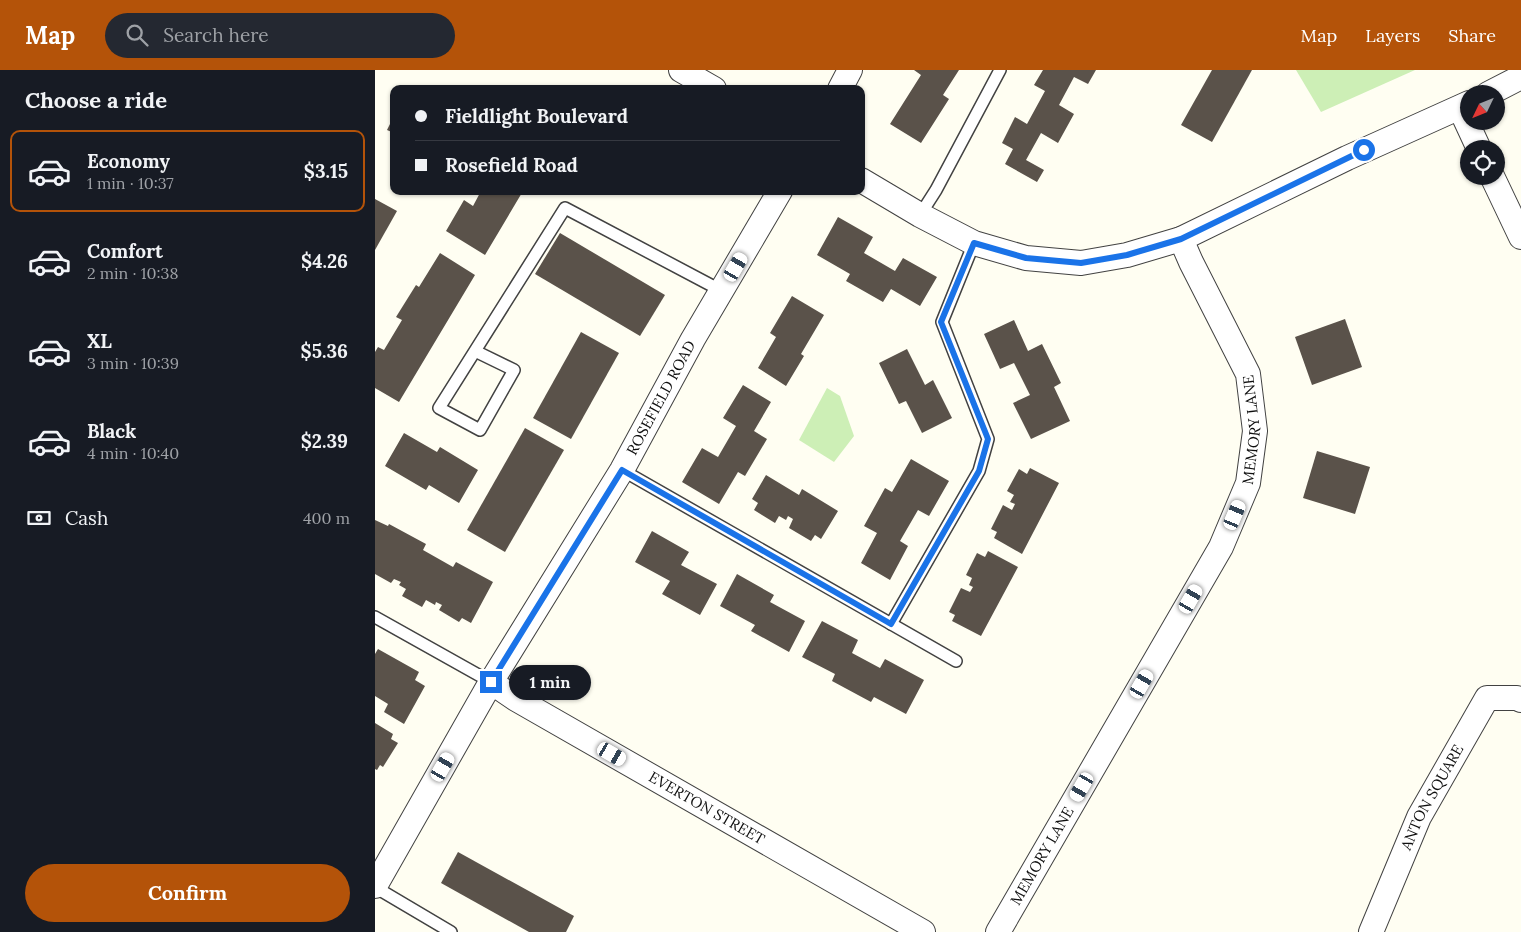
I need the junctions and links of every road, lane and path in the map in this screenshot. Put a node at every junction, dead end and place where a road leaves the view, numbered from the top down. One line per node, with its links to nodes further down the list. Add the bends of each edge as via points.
1 (681, 70): 5 (street)
2 (851, 70): 6 (street)
3 (1000, 70): 12 (lane)
4 (1521, 77): 7 (street)
5 (707, 85)
6 (842, 85)
7 (1505, 85)
8 (1460, 107): 14 (street)
9 (865, 182): 12 (street)
10 (1496, 185): 13 (street)
11 (778, 195): 16 (street, ROSEFIELD ROAD)
12 (920, 215): 15 (street)
13 (1521, 237)
14 (1181, 239): 15 (street, via 1127,255 1081,263 1026,258); 27 (street, MEMORY LANE, via 1249,374 1255,432 1248,483 1221,547)
15 (974, 243): 20 (lane, via 941,322 988,439 979,471)
16 (722, 291): 17 (lane, via 565,208); 18 (street, ROSEFIELD ROAD)
17 (475, 351): 17 (lane, via 515,370 480,430 439,408)
18 (622, 470): 20 (lane); 22 (street, ROSEFIELD ROAD)
19 (375, 617): 22 (lane)
20 (891, 624): 21 (lane)
21 (956, 661)
22 (491, 682): 24 (street, ROSEFIELD ROAD); 26 (street, EVERTON STREET)
23 (1521, 700): 28 (street, ANTON SQUARE, via 1487,698 1419,817)
24 (375, 887): 25 (lane)
25 (451, 932)
26 (923, 932)
27 (998, 932)
28 (1371, 932)

